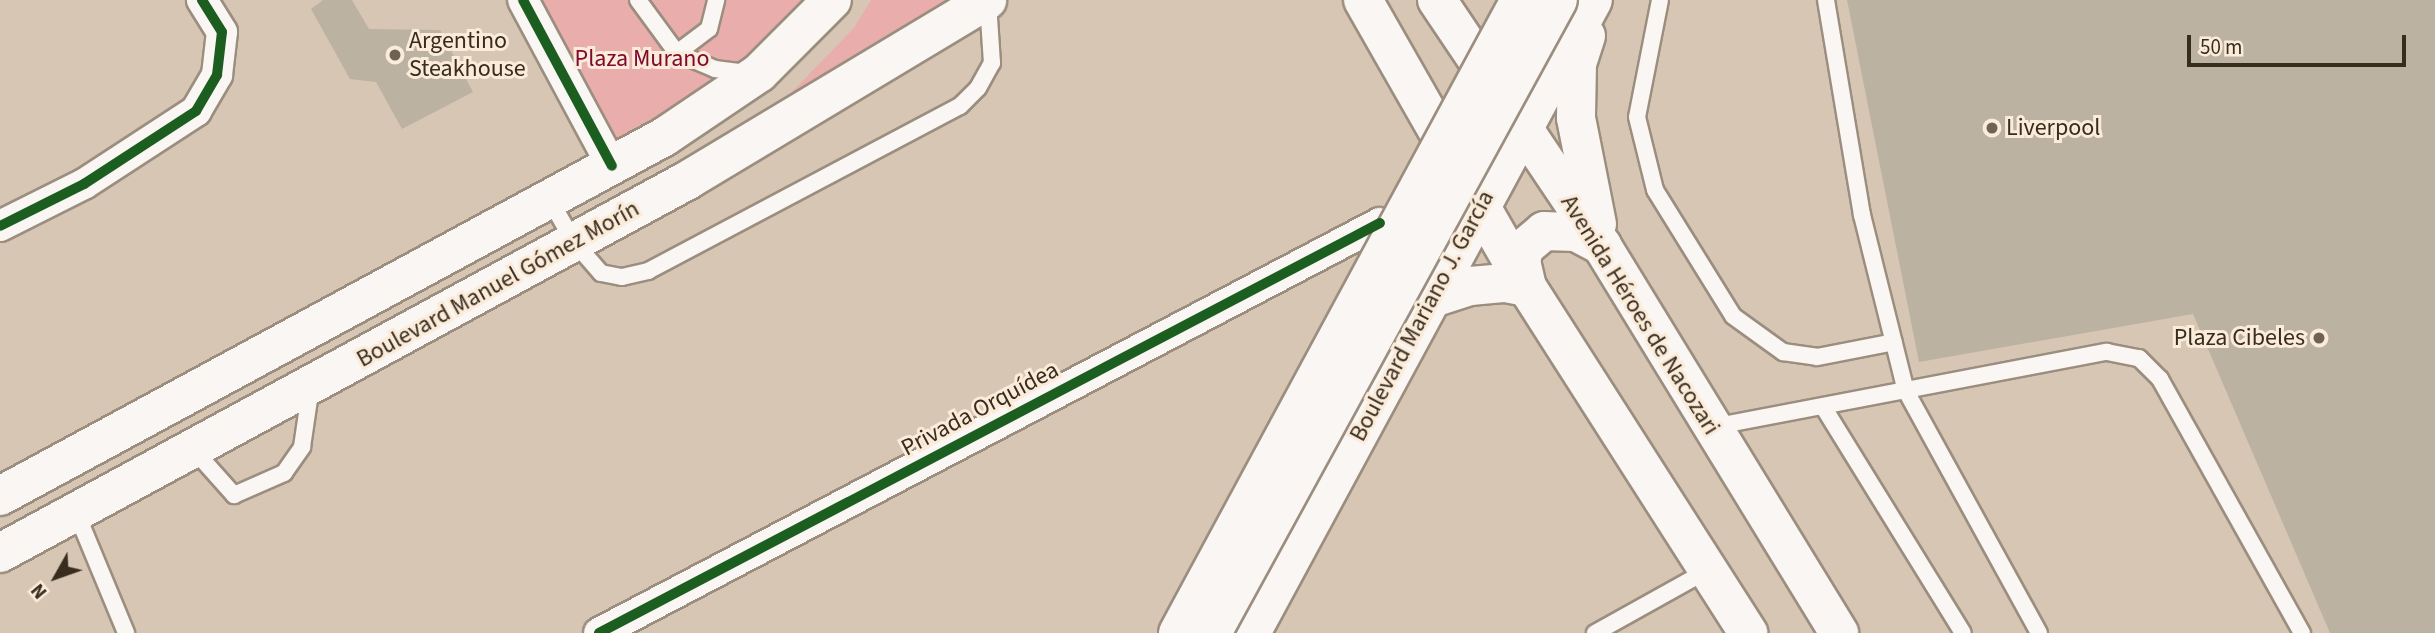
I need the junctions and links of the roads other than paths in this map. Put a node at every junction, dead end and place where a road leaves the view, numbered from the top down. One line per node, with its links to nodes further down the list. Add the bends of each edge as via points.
1 (202, 0): 24 (street, via 222,32 217,75 196,111 84,184)
2 (523, 0): 20 (street)
3 (638, 0): 15 (lane)
4 (716, 0): 15 (lane, via 709,29)
5 (832, 0): 17 (main road, Boulevard Manuel Gómez Morín)
6 (987, 0): 25 (main road, Boulevard Manuel Gómez Morín, via 688,180); 25 (lane, via 992,63 978,88 960,106 648,271 622,277 601,272)
7 (1363, 0): 18 (main road)
8 (1437, 0): 16 (main road, Avenida Héroes de Nacozari)
9 (1500, 0): 16 (main road)
10 (1520, 0): 44 (main road, bridge)
11 (1558, 0): 45 (main road, bridge)
12 (1596, 0): 19 (main road, Boulevard Mariano J. García); 26 (main road, via 1577,64 1576,118)
13 (1660, 0): 29 (lane, via 1637,117 1655,190 1733,316 1783,352 1817,357)
14 (1826, 0): 29 (lane, via 1862,215)
15 (677, 53): 17 (lane, via 715,69)
16 (1472, 53): 18 (main road); 19 (main road, Avenida Héroes de Nacozari)
17 (759, 74): 20 (main road, Boulevard Manuel Gómez Morín)
18 (1432, 126): 22 (main road); 23 (main road)
19 (1523, 129): 22 (main road, Boulevard Mariano J. García); 26 (main road, Avenida Héroes de Nacozari)
20 (612, 166): 21 (main road, Boulevard Manuel Gómez Morín)
21 (550, 200): 25 (lane); 35 (main road, Boulevard Manuel Gómez Morín)
22 (1480, 208): 27 (main road); 28 (main road, Boulevard Mariano J. García)
23 (1380, 223): 37 (main road); 42 (street, Privada Orquídea)
24 (0, 226)
25 (573, 242): 30 (main road, Boulevard Manuel Gómez Morín)
26 (1602, 246): 27 (main road, via 1576,232 1544,231 1524,248 1521,262); 33 (main road, Avenida Héroes de Nacozari)
27 (1527, 287): 28 (main road, via 1506,283 1471,286); 39 (main road)
28 (1433, 298): 40 (main road, Boulevard Mariano J. García)
29 (1894, 342): 31 (lane)
30 (312, 386): 34 (main road, Boulevard Manuel Gómez Morín); 34 (lane, via 303,447 284,473 234,495)
31 (1906, 391): 32 (lane); 51 (lane); 52 (lane, via 2107,352 2139,358 2161,379)
32 (1824, 408): 33 (lane); 50 (lane)
33 (1709, 427): 49 (main road, Avenida Héroes de Nacozari)
34 (193, 449): 36 (main road, Boulevard Manuel Gómez Morín)
35 (0, 496)
36 (76, 512): 38 (main road, Boulevard Manuel Gómez Morín); 41 (lane)
37 (1211, 537): 40 (main road); 43 (main road)
38 (0, 553)
39 (1708, 570): 47 (lane); 48 (main road)
40 (1284, 571): 46 (main road, Boulevard Mariano J. García)
41 (126, 633)
42 (599, 633)
43 (1159, 633)
44 (1178, 633)
45 (1212, 633)
46 (1251, 633)
47 (1595, 633)
48 (1748, 633)
49 (1839, 633)
50 (1963, 633)
51 (2039, 633)
52 (2302, 633)

